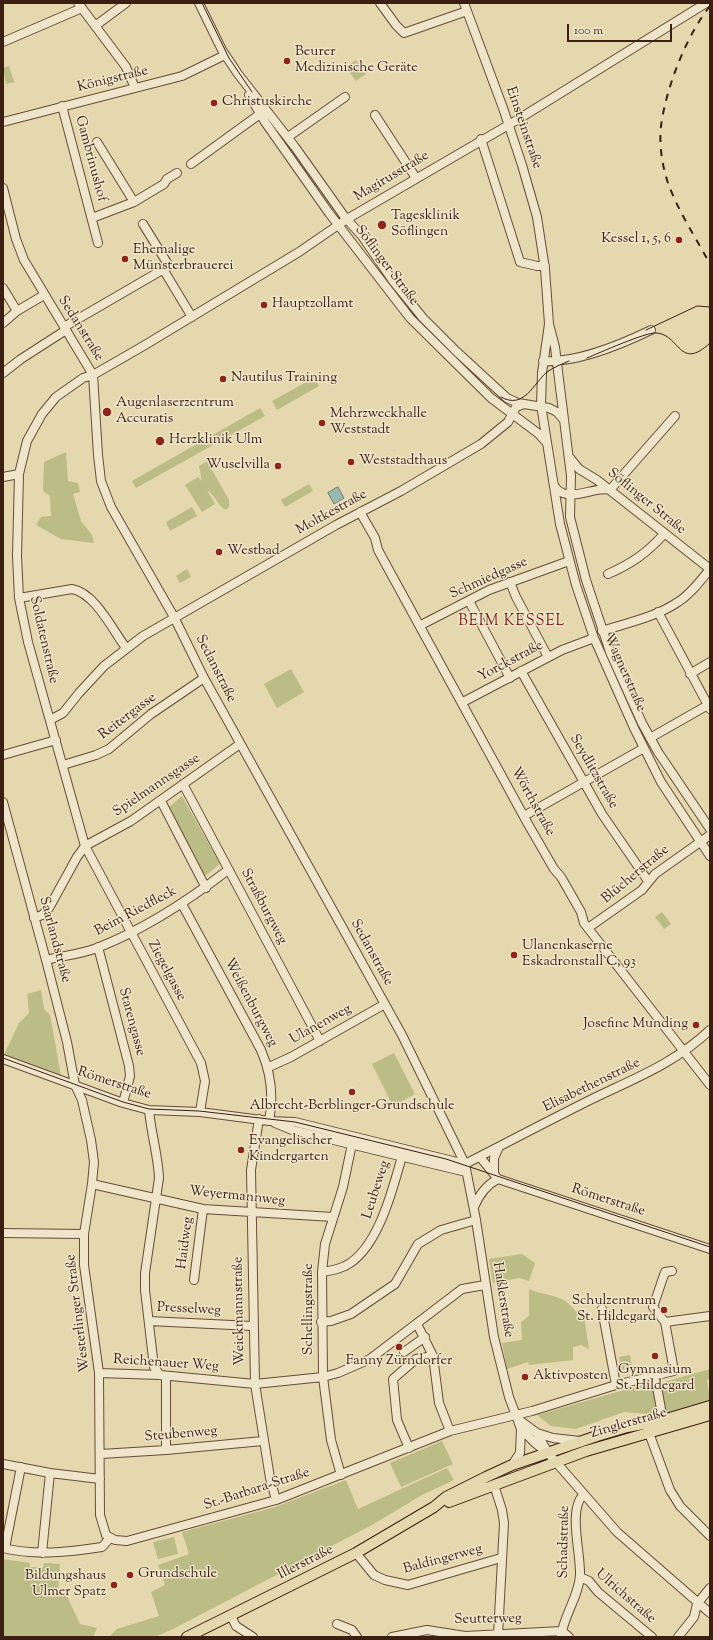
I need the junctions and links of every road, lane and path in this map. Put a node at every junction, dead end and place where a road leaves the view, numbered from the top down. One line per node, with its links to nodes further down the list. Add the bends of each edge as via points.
1 (126, 3): 7 (street)
2 (199, 3): 9 (street, Söflinger Straße)
3 (380, 3): 6 (street, via 404,33)
4 (706, 3): 17 (street, Magirusstraße)
5 (80, 6): 7 (street); 8 (street)
6 (466, 7): 17 (street, Einsteinstraße)
7 (95, 26): 11 (street, via 126,67)
8 (3, 42)
9 (225, 55): 10 (street, Söflinger Straße); 11 (street, Königstraße, via 182,76)
10 (238, 74): 14 (street, Söflinger Straße); 18 (street, Söflinger Straße)
11 (134, 88): 13 (street, Königstraße)
12 (345, 97): 18 (street)
13 (62, 106): 16 (street, Königstraße); 27 (street, Gambrinushof)
14 (260, 114): 21 (street); 30 (street, Söflinger Straße)
15 (376, 115): 23 (street)
16 (3, 122)
17 (508, 124): 19 (street, Magirusstraße); 32 (street, Einsteinstraße, via 534,203)
18 (288, 137): 28 (street, Söflinger Straße)
19 (481, 139): 23 (street, Magirusstraße); 32 (street, via 520,262)
20 (97, 142): 25 (street)
21 (191, 164)
22 (176, 173): 25 (street, Gambrinushof, via 164,184)
23 (416, 178): 28 (street, Magirusstraße)
24 (3, 188): 26 (street, Sedanstraße)
25 (134, 202): 27 (street, Gambrinushof)
26 (6, 215): 35 (street, Sedanstraße, via 20,252)
27 (92, 218): 31 (street, Gambrinushof)
28 (347, 219): 30 (street, Magirusstraße); 46 (street, Söflinger Straße, via 375,252 407,299 437,333 500,392)
29 (144, 224): 33 (street, via 169,266)
30 (338, 225): 37 (street, Magirusstraße); 48 (street, Söflinger Straße, via 418,327)
31 (98, 243)
32 (545, 266): 39 (street, Einsteinstraße)
33 (163, 269): 37 (street); 40 (street)
34 (3, 288): 36 (street)
35 (44, 295): 36 (street); 40 (street, Sedanstraße)
36 (17, 311): 38 (street)
37 (192, 316): 45 (street, Magirusstraße)
38 (3, 323)
39 (549, 324): 42 (street, Einsteinstraße); 43 (street, Einsteinstraße)
40 (65, 328): 44 (street); 45 (street, Sedanstraße)
41 (651, 330): 43 (street, via 596,353)
42 (543, 361): 43 (street); 47 (street, Einsteinstraße)
43 (557, 361): 50 (street, Einsteinstraße)
44 (3, 373)
45 (93, 375): 53 (street, Soldatenstraße, via 70,386 45,409 27,441); 67 (street, Sedanstraße, via 102,481 111,507)
46 (524, 404): 47 (street, Söflinger Straße); 48 (street, Moltkestraße, via 517,406)
47 (541, 405): 50 (street, via 553,410); 51 (street, Einsteinstraße)
48 (512, 415): 51 (street, Söflinger Straße, via 539,434); 58 (street, Moltkestraße, via 508,422 481,444)
49 (675, 416): 56 (street)
50 (564, 421): 52 (street, Einsteinstraße)
51 (547, 445): 55 (street, Wagnerstraße)
52 (568, 454): 56 (street, Söflinger Straße, via 576,466); 57 (street, Wagnerstraße)
53 (19, 474): 54 (street); 64 (street, Soldatenstraße)
54 (3, 477)
55 (554, 484): 57 (street, via 560,492); 60 (street, Wagnerstraße)
56 (610, 490): 57 (street); 59 (street, Söflinger Straße)
57 (571, 494): 69 (street, Wagnerstraße, via 570,517 573,534)
58 (360, 512): 67 (street, Moltkestraße); 68 (street, Wörthstraße, via 375,538 378,550)
59 (664, 534): 61 (street, Söflinger Straße); 62 (street, via 640,557)
60 (569, 561): 63 (street, Schmiedgasse); 70 (street, Wagnerstraße)
61 (710, 569): 66 (street, via 677,603)
62 (608, 574)
63 (510, 582): 65 (street, Schmiedgasse); 72 (street)
64 (19, 598): 71 (street, via 72,589 80,591 93,602); 80 (street, Soldatenstraße, via 28,642)
65 (469, 601): 68 (street, Schmiedgasse); 77 (street)
66 (658, 612): 69 (street); 75 (street)
67 (174, 617): 71 (street, Moltkestraße); 76 (street, Sedanstraße)
68 (421, 625): 78 (street, Wörthstraße)
69 (602, 631): 81 (street, Wagnerstraße)
70 (594, 638): 72 (street, Yorckstraße); 84 (street, Wagnerstraße)
71 (126, 648): 80 (street, Moltkestraße, via 104,666 63,713)
72 (548, 657): 74 (street, Yorckstraße)
73 (710, 662): 75 (street)
74 (521, 672): 77 (street, Yorckstraße); 87 (street, Seydlitzstraße)
75 (690, 674): 79 (street)
76 (204, 678): 83 (street, Sedanstraße); 86 (street, Reitergasse, via 151,714 109,749)
77 (510, 678): 78 (street, Yorckstraße)
78 (463, 702): 91 (street, Wörthstraße)
79 (709, 707): 81 (street)
80 (50, 720): 82 (street, Soldatenstraße)
81 (650, 738): 92 (street, Wagnerstraße)
82 (56, 740): 85 (street); 86 (street, Soldatenstraße)
83 (240, 744): 88 (street, Spielmannsgasse); 106 (street, Sedanstraße)
84 (644, 748): 87 (street); 94 (street, Wagnerstraße, via 661,782)
85 (3, 755)
86 (63, 765): 95 (street, Soldatenstraße)
87 (583, 781): 91 (street); 98 (street, Seydlitzstraße)
88 (183, 784): 89 (street, Spielmannsgasse); 97 (street, Straßburgweg)
89 (161, 801): 95 (street, Spielmannsgasse); 99 (street)
90 (3, 802): 101 (street, Saarlandstraße)
91 (524, 816): 102 (street, Wörthstraße, via 554,869 565,882)
92 (710, 829)
93 (710, 835): 94 (street, Blücherstraße)
94 (700, 842): 96 (street, Wagnerstraße); 98 (street, Blücherstraße)
95 (85, 846): 101 (street, via 49,908); 103 (street, Ziegelgasse)
96 (710, 856)
97 (228, 870): 99 (street, Beim Riedfleck); 108 (street, Straßburgweg)
98 (648, 881): 102 (street, Blücherstraße, via 642,890)
99 (206, 888): 100 (street, Beim Riedfleck)
100 (182, 904): 103 (street, Beim Riedfleck); 111 (street, Weißenburgweg)
101 (34, 918): 105 (street, Saarlandstraße)
102 (588, 928): 109 (street, Wörthstraße)
103 (131, 931): 104 (street, Beim Riedfleck); 116 (street, Ziegelgasse, via 201,1062 205,1081)
104 (98, 947): 105 (street, Beim Riedfleck); 114 (street, Starengasse, via 129,1066 130,1076)
105 (46, 960): 112 (street, Saarlandstraße)
106 (385, 1004): 108 (street, Ulanenweg); 124 (street, Sedanstraße)
107 (710, 1030): 109 (street, Elisabethenstraße)
108 (320, 1041): 111 (street, Ulanenweg)
109 (684, 1053): 113 (street, Wörthstraße); 120 (street, Elisabethenstraße)
110 (3, 1059): 112 (street, Römerstraße)
111 (269, 1067): 118 (street, Weißenburgweg)
112 (75, 1085): 114 (street, Römerstraße); 126 (street, Westerlinger Straße, via 82,1100 91,1140 94,1162)
113 (710, 1085)
114 (123, 1103): 115 (street, Römerstraße)
115 (149, 1110): 116 (street, Römerstraße); 127 (street, via 150,1129 158,1162)
116 (200, 1112): 117 (street, Römerstraße)
117 (259, 1119): 118 (street, Römerstraße); 130 (street, Weickmannstraße, via 250,1170)
118 (269, 1121): 119 (street, Römerstraße, via 292,1130); 123 (street, Römerstraße, via 295,1122)
119 (352, 1144): 121 (street, Römerstraße); 131 (street, Schellingstraße, via 343,1187)
120 (499, 1147): 122 (street, Elisabethenstraße); 125 (street, via 493,1163)
121 (402, 1156): 123 (street, Römerstraße); 137 (street, Leubeweg, via 388,1204 377,1230 358,1256 347,1265)
122 (480, 1157): 124 (street, Elisabethenstraße); 125 (street)
123 (445, 1163): 124 (street)
124 (466, 1168): 128 (street, Haßlerstraße)
125 (496, 1176): 128 (street, via 478,1198); 135 (street, Römerstraße)
126 (92, 1184): 127 (street, Weyermannweg); 134 (street, Westerlinger Straße)
127 (156, 1199): 129 (street, Weyermannweg); 142 (street, via 145,1273)
128 (474, 1208): 132 (street, Haßlerstraße)
129 (203, 1209): 130 (street, Weyermannweg); 138 (street, Haidweg)
130 (251, 1213): 131 (street, Weyermannweg); 146 (street, Weickmannstraße)
131 (333, 1217): 137 (street, Schellingstraße, via 325,1244)
132 (476, 1220): 139 (street, Haßlerstraße); 143 (street, via 441,1230 418,1244 395,1284 351,1314)
133 (3, 1233): 134 (street)
134 (84, 1234): 150 (street, Westerlinger Straße, via 84,1266)
135 (710, 1249)
136 (672, 1271): 144 (street, via 665,1272 653,1307)
137 (322, 1272): 143 (street, Schellingstraße)
138 (194, 1280)
139 (486, 1284): 145 (street, Reichenauer Weg, via 462,1289); 158 (street, Haßlerstraße, via 502,1371)
140 (602, 1309): 155 (street)
141 (710, 1316): 144 (street)
142 (149, 1321): 146 (street, Presselweg); 151 (street, via 154,1367)
143 (321, 1322): 153 (street, Schellingstraße)
144 (665, 1322): 152 (street, via 674,1371)
145 (417, 1324): 147 (street); 153 (street, Reichenauer Weg, via 370,1358)
146 (252, 1326): 154 (street, Weickmannstraße)
147 (425, 1337): 148 (street); 149 (street)
148 (404, 1352)
149 (433, 1356): 161 (street, via 439,1403); 166 (street, via 416,1359 393,1379 397,1420)
150 (99, 1373): 151 (street, Reichenauer Weg); 169 (street, Westerlinger Straße)
151 (163, 1376): 154 (street, Reichenauer Weg); 167 (street)
152 (655, 1376): 155 (street); 159 (street, Zinglerstraße)
153 (323, 1377): 154 (street, Reichenauer Weg); 175 (street, Schellingstraße, via 331,1439)
154 (255, 1384): 164 (street, Weickmannstraße)
155 (616, 1385): 158 (street)
156 (710, 1406): 159 (main road, Zinglerstraße)
157 (710, 1415): 163 (main road, Zinglerstraße)
158 (517, 1417): 160 (street, Haßlerstraße); 161 (street, St.-Barbara-Straße); 162 (street, Haßlerstraße)
159 (663, 1420): 165 (main road, Zinglerstraße, via 627,1427)
160 (521, 1429): 168 (street, Haßlerstraße); 172 (street, via 520,1453)
161 (450, 1431): 166 (street, St.-Barbara-Straße)
162 (537, 1433): 165 (street, via 553,1438); 168 (street, Haßlerstraße)
163 (650, 1433): 170 (main road, Zinglerstraße); 181 (street, via 670,1490 680,1506)
164 (263, 1441): 167 (street, Steubenweg); 179 (street, Weickmannstraße)
165 (583, 1441): 168 (main road, Zinglerstraße)
166 (409, 1448): 175 (street, St.-Barbara-Straße)
167 (166, 1450): 169 (street, Steubenweg)
168 (548, 1453): 170 (street, Haßlerstraße); 172 (main road, Illerstraße)
169 (101, 1454): 176 (street, Westerlinger Straße)
170 (556, 1462): 177 (main road, Illerstraße); 178 (street, Haßlerstraße)
171 (3, 1464): 173 (street)
172 (512, 1465): 180 (main road, Illerstraße, via 462,1488)
173 (21, 1467): 174 (street); 183 (street)
174 (50, 1473): 176 (street); 185 (street)
175 (342, 1475): 179 (street, St.-Barbara-Straße)
176 (100, 1479): 182 (street, Westerlinger Straße, via 100,1515 106,1535)
177 (494, 1485): 180 (main road, Illerstraße); 186 (street, via 504,1523)
178 (583, 1495): 187 (street, Schadstraße, via 579,1499 576,1512); 189 (street, Haßlerstraße, via 617,1532)
179 (276, 1500): 182 (street, St.-Barbara-Straße, via 127,1541)
180 (434, 1507): 184 (main road, Illerstraße)
181 (710, 1536)
182 (110, 1538): 185 (street, via 102,1547)
183 (4, 1548): 185 (street)
184 (356, 1552): 186 (street, Baldingerweg, via 374,1575 385,1580 408,1584); 191 (main road, Illerstraße)
185 (42, 1553)
186 (501, 1558): 194 (street)
187 (580, 1577): 193 (street, Schadstraße); 200 (street, Ulrichstraße, via 589,1581 598,1592)
188 (710, 1588): 189 (street)
189 (697, 1604): 190 (street, Haßlerstraße); 201 (street, via 694,1617)
190 (710, 1613)
191 (231, 1616): 195 (main road, Illerstraße); 196 (street, via 236,1626)
192 (337, 1624): 197 (street, via 352,1630)
193 (562, 1634): 194 (street, Seutterweg); 199 (street)
194 (498, 1635): 198 (street, Seutterweg, via 465,1636 426,1630)
195 (187, 1637)
196 (253, 1637)
197 (357, 1637)
198 (392, 1637)
199 (569, 1637)
200 (652, 1637)
201 (678, 1637)

